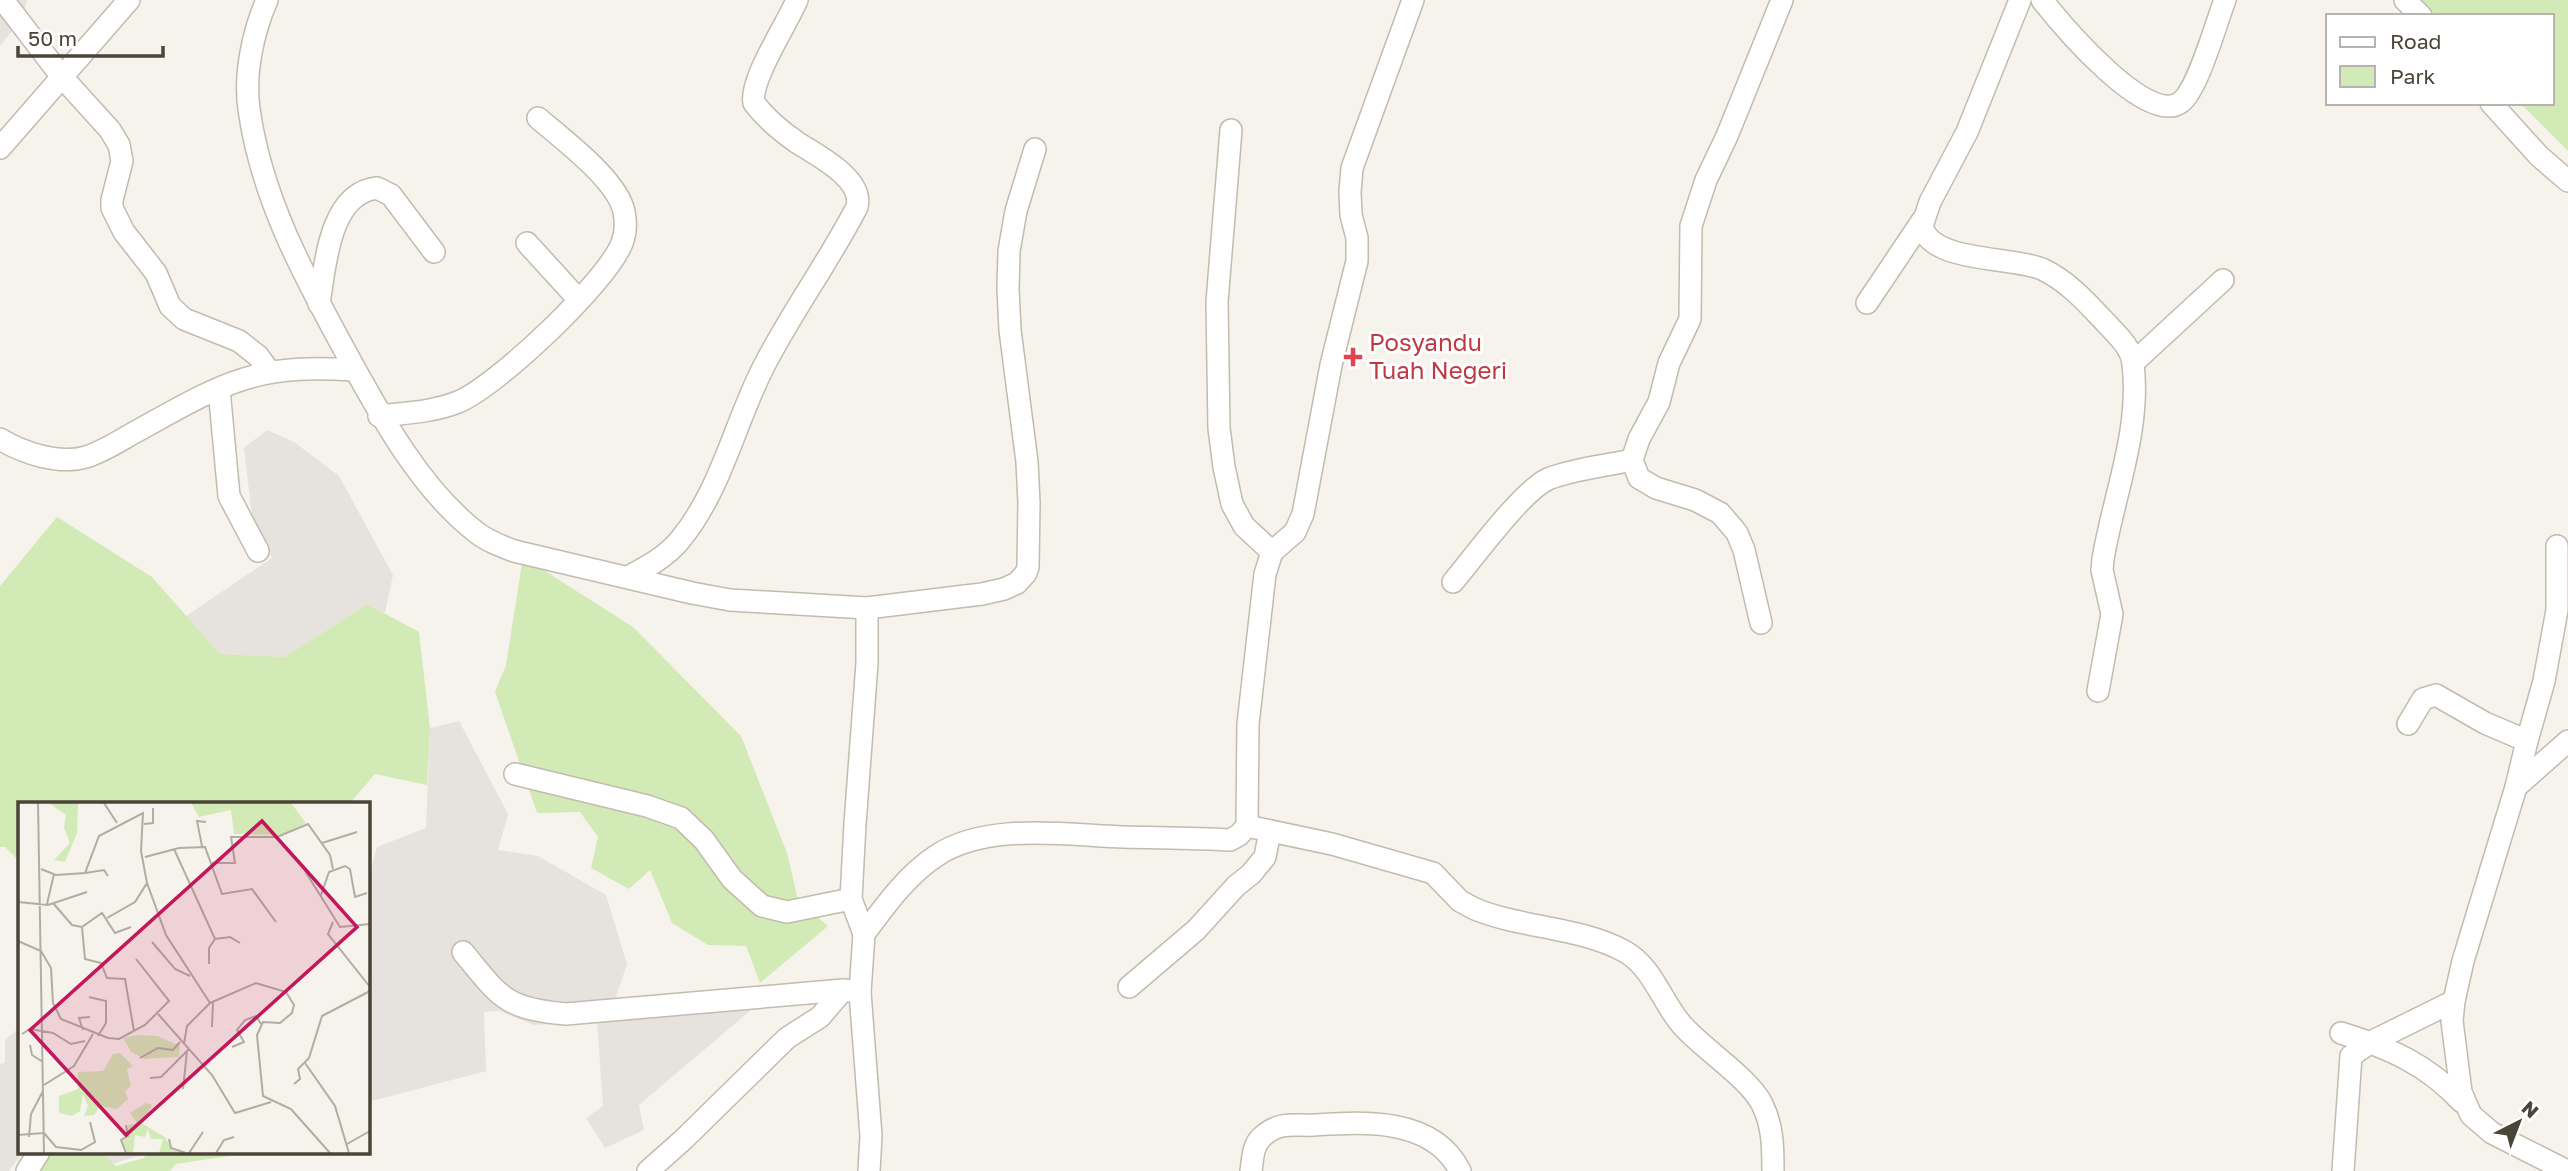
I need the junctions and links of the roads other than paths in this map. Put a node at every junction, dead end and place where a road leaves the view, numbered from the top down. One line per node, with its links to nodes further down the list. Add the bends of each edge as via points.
1 (3, 0): 12 (street)
2 (129, 0): 12 (street)
3 (267, 0): 25 (street, via 252,49 248,105 266,186)
4 (797, 0): 36 (street, via 757,80 754,103 782,131 843,175 855,189 857,207 765,363 696,517 666,554)
5 (1413, 0): 35 (street, via 1352,168 1351,215 1357,261 1331,365 1303,514 1295,532)
6 (1782, 0): 32 (street, via 1690,226 1690,319)
7 (2020, 0): 19 (street, via 1967,132)
8 (2042, 0): 9 (street, via 2095,59 2147,100 2167,107 2177,105 2189,93)
9 (2225, 0)
10 (2405, 0): 11 (street)
11 (2419, 14)
12 (62, 77): 16 (street); 28 (street, via 119,145 122,161 112,208 124,232 156,273 170,306 184,319 239,341)
13 (2493, 105): 18 (street)
14 (538, 118): 23 (street, via 603,177 623,208 622,244)
15 (1231, 130): 35 (street, via 1217,302 1219,428 1232,504 1244,526)
16 (0, 148)
17 (1035, 149): 38 (street, via 1016,211 1008,289 1030,503 1026,573 1004,589)
18 (2568, 181)
19 (1922, 221): 24 (street); 26 (street, via 1923,231 1937,246 2021,262 2058,278 2118,335)
20 (527, 243): 23 (street)
21 (434, 252): 25 (street, via 390,195 377,188 361,192 348,203 335,228)
22 (2223, 280): 26 (street)
23 (578, 299): 30 (street, via 528,351 477,391 434,409)
24 (1867, 303)
25 (319, 304): 27 (street)
26 (2133, 363): 40 (street, via 2133,419 2103,559 2112,614)
27 (355, 370): 28 (street); 30 (street)
28 (270, 372): 29 (street)
29 (219, 389): 31 (street, via 85,457 46,457 18,450); 34 (street, via 229,496)
30 (379, 416): 36 (street, via 447,504 484,538 514,551)
31 (0, 439)
32 (1632, 460): 37 (street, via 1540,484); 39 (street, via 1639,478 1720,513 1737,533)
33 (2557, 546): 42 (street, via 2552,648)
34 (258, 551)
35 (1272, 551): 46 (street, via 1265,574 1248,724)
36 (628, 577): 38 (street, via 730,600)
37 (1453, 582)
38 (867, 608): 48 (street)
39 (1761, 623)
40 (2098, 691)
41 (2409, 724): 42 (street, via 2420,702 2435,695)
42 (2527, 741): 45 (street)
43 (2568, 741): 45 (street)
44 (514, 774): 48 (street, via 681,818 704,840 732,879 762,906 788,912)
45 (2516, 787): 53 (street)
46 (1247, 826): 47 (street); 49 (street, via 1230,840 1014,834 961,843 935,856 902,884)
47 (1270, 831): 51 (street, via 1265,857 1251,874 1196,930); 63 (street, via 1433,873 1460,901 1475,909 1622,950 1644,967 1680,1023 1760,1101 1772,1129)
48 (851, 899): 49 (street)
49 (864, 934): 52 (street)
50 (463, 952): 52 (street, via 497,994 538,1012 566,1014)
51 (1129, 987)
52 (852, 991): 59 (street, via 787,1038); 60 (street, via 871,1136)
53 (2454, 1001): 55 (street); 56 (street, via 2454,1051)
54 (2340, 1033): 55 (street)
55 (2371, 1042): 56 (street, via 2427,1070); 64 (street, via 2351,1056)
56 (2466, 1106): 65 (street, via 2470,1115 2493,1133)
57 (38, 1154): 58 (street)
58 (27, 1171)
59 (648, 1171)
60 (869, 1171)
61 (1251, 1171): 62 (street, via 1262,1136 1285,1124 1367,1123 1392,1125 1423,1136 1450,1156)
62 (1460, 1171)
63 (1773, 1171)
64 (2343, 1171)
65 (2567, 1171)

